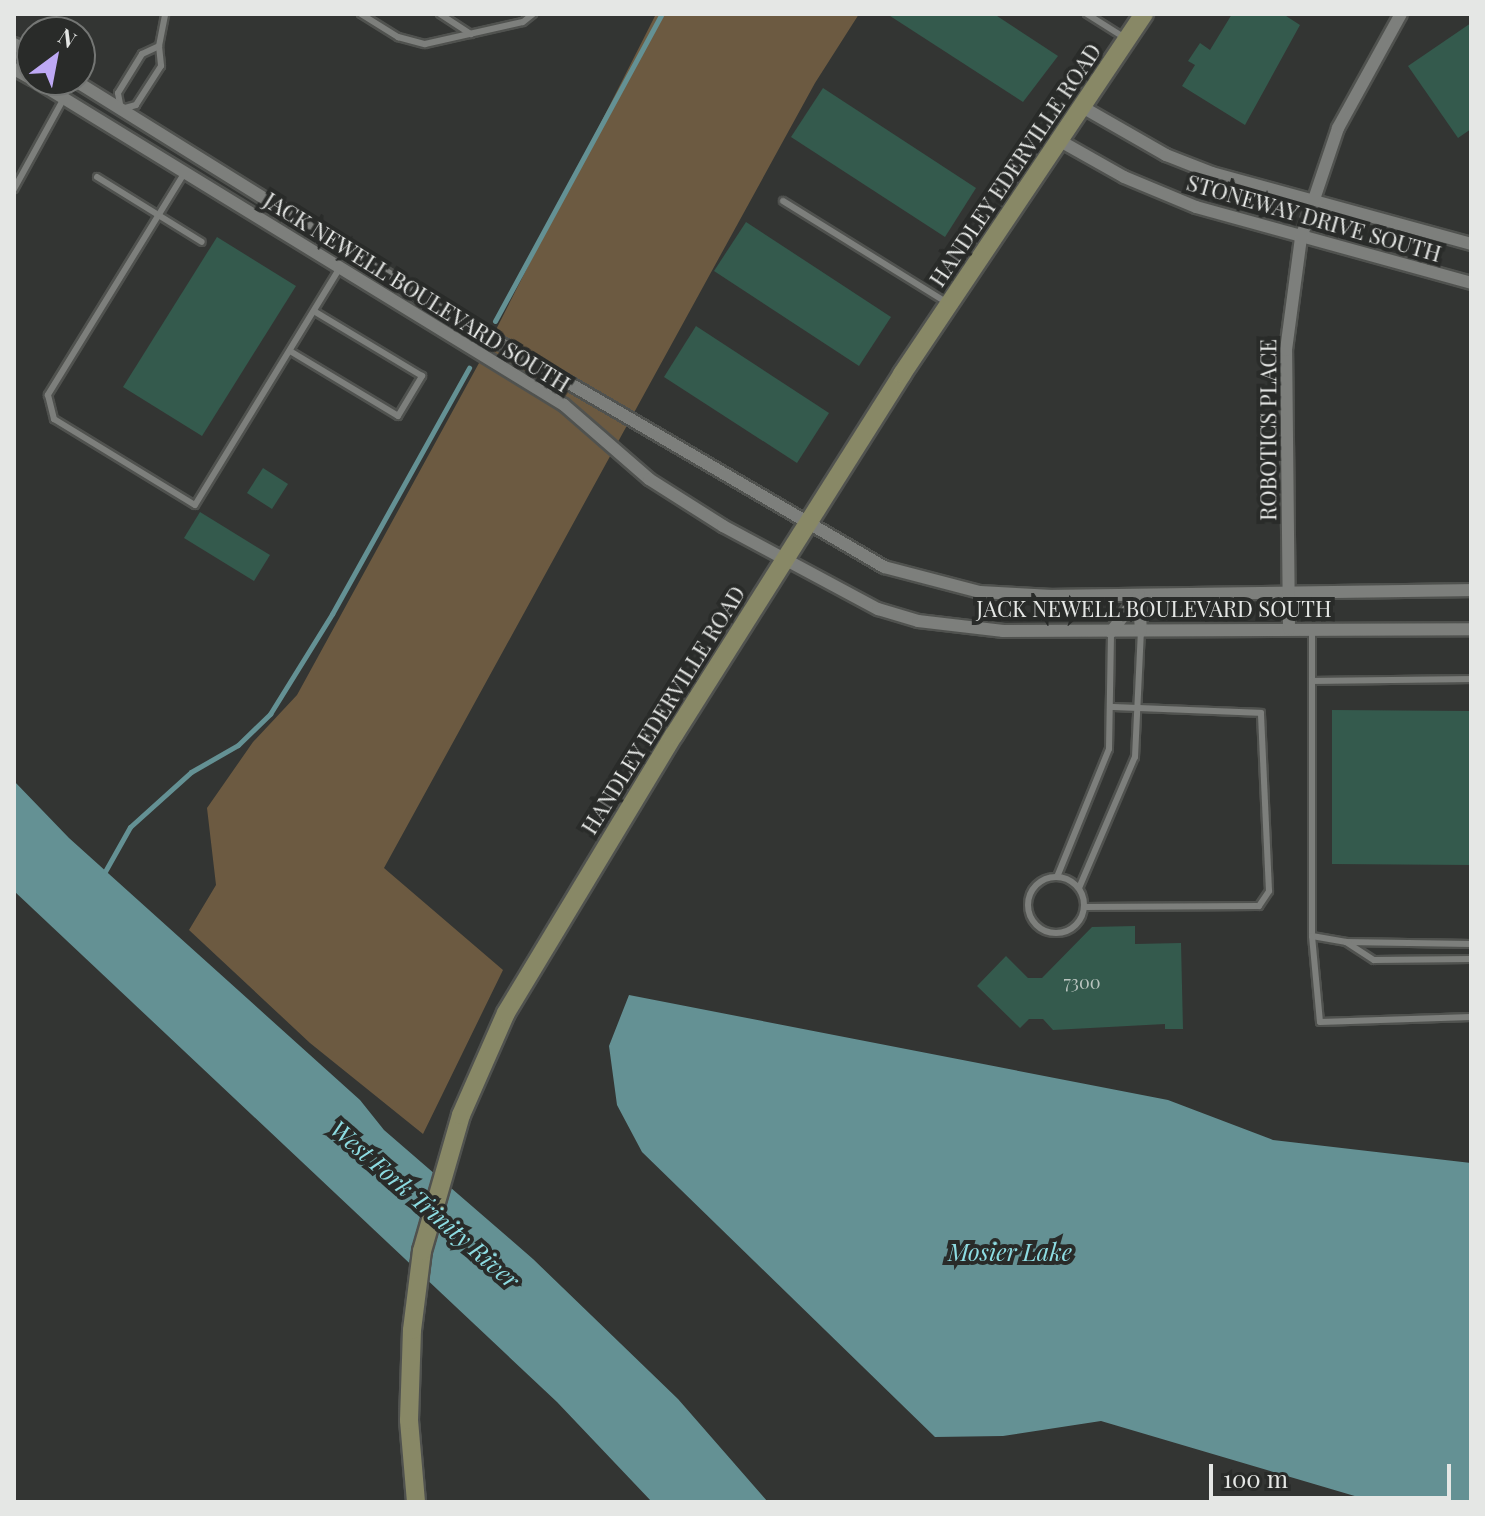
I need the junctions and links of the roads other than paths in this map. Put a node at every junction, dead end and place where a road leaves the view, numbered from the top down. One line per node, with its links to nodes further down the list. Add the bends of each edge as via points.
1 (165, 14): 10 (lane)
2 (361, 14): 8 (lane, via 398,37 425,44)
3 (440, 14): 8 (lane)
4 (533, 14): 8 (lane, via 523,22)
5 (1087, 14): 9 (lane)
6 (1144, 14): 9 (main road, HANDLEY EDERVILLE ROAD)
7 (1401, 14): 23 (street, ROBOTICS PLACE, via 1338,128)
8 (471, 34)
9 (1128, 40): 14 (main road, HANDLEY EDERVILLE ROAD)
10 (159, 46): 15 (lane, via 142,54 118,93); 15 (lane, via 161,66 136,105)
11 (96, 94): 15 (street, JACK NEWELL BOULEVARD SOUTH)
12 (61, 96): 13 (street, JACK NEWELL BOULEVARD SOUTH)
13 (64, 98): 16 (street, JACK NEWELL BOULEVARD SOUTH); 21 (lane)
14 (1084, 108): 17 (main road, HANDLEY EDERVILLE ROAD); 23 (street, STONEWAY DRIVE SOUTH, via 1166,155)
15 (121, 109): 16 (street); 18 (street, JACK NEWELL BOULEVARD SOUTH)
16 (111, 126): 19 (street, JACK NEWELL BOULEVARD SOUTH)
17 (1062, 142): 25 (street, STONEWAY DRIVE SOUTH, via 1124,177 1196,207); 31 (main road, HANDLEY EDERVILLE ROAD)
18 (195, 155): 19 (street); 28 (street, JACK NEWELL BOULEVARD SOUTH)
19 (185, 172): 24 (lane); 29 (street, JACK NEWELL BOULEVARD SOUTH)
20 (97, 177): 24 (lane)
21 (14, 189)
22 (783, 201): 31 (lane)
23 (1313, 201): 25 (street, ROBOTICS PLACE); 27 (street, STONEWAY DRIVE SOUTH)
24 (158, 216): 26 (lane); 33 (lane, via 48,395 54,419 195,505)
25 (1301, 238): 30 (street, STONEWAY DRIVE SOUTH); 37 (street, ROBOTICS PLACE, via 1286,350)
26 (202, 242)
27 (1471, 244)
28 (349, 251): 29 (street); 34 (street, JACK NEWELL BOULEVARD SOUTH)
29 (340, 267): 32 (lane); 35 (street, JACK NEWELL BOULEVARD SOUTH, via 564,405 649,479)
30 (1471, 283)
31 (950, 305): 34 (main road, HANDLEY EDERVILLE ROAD)
32 (314, 311): 33 (lane); 33 (lane, via 422,376 398,416)
33 (290, 351)
34 (807, 525): 35 (main road, HANDLEY EDERVILLE ROAD); 38 (street, JACK NEWELL BOULEVARD SOUTH, via 884,567 936,584 1037,596)
35 (783, 562): 43 (street, JACK NEWELL BOULEVARD SOUTH, via 845,595 918,621 1003,631); 56 (main road, HANDLEY EDERVILLE ROAD, via 506,1013 461,1115 422,1251 412,1330 409,1420)
36 (1471, 590): 37 (street, JACK NEWELL BOULEVARD SOUTH)
37 (1289, 591): 38 (street, JACK NEWELL BOULEVARD SOUTH); 39 (street, ROBOTICS PLACE)
38 (1139, 595): 42 (street); 43 (street)
39 (1289, 629): 40 (street, JACK NEWELL BOULEVARD SOUTH); 42 (street, JACK NEWELL BOULEVARD SOUTH)
40 (1312, 629): 41 (street, JACK NEWELL BOULEVARD SOUTH); 45 (lane)
41 (1471, 629)
42 (1141, 631): 43 (street, JACK NEWELL BOULEVARD SOUTH); 47 (lane)
43 (1111, 632): 46 (lane)
44 (1471, 679): 45 (lane)
45 (1313, 681): 51 (lane)
46 (1110, 707): 47 (lane); 48 (lane, via 1109,749)
47 (1137, 708): 49 (lane, via 1131,771); 50 (lane, via 1261,713 1267,899 1259,906)
48 (1057, 877): 49 (lane); 50 (lane, via 1031,891 1028,906 1034,922 1051,932 1065,931)
49 (1079, 888): 50 (lane)
50 (1084, 907)
51 (1312, 936): 52 (lane); 55 (lane, via 1320,1022)
52 (1346, 942): 53 (lane); 54 (lane, via 1374,960)
53 (1471, 944)
54 (1471, 959)
55 (1471, 1017)
56 (416, 1502)

